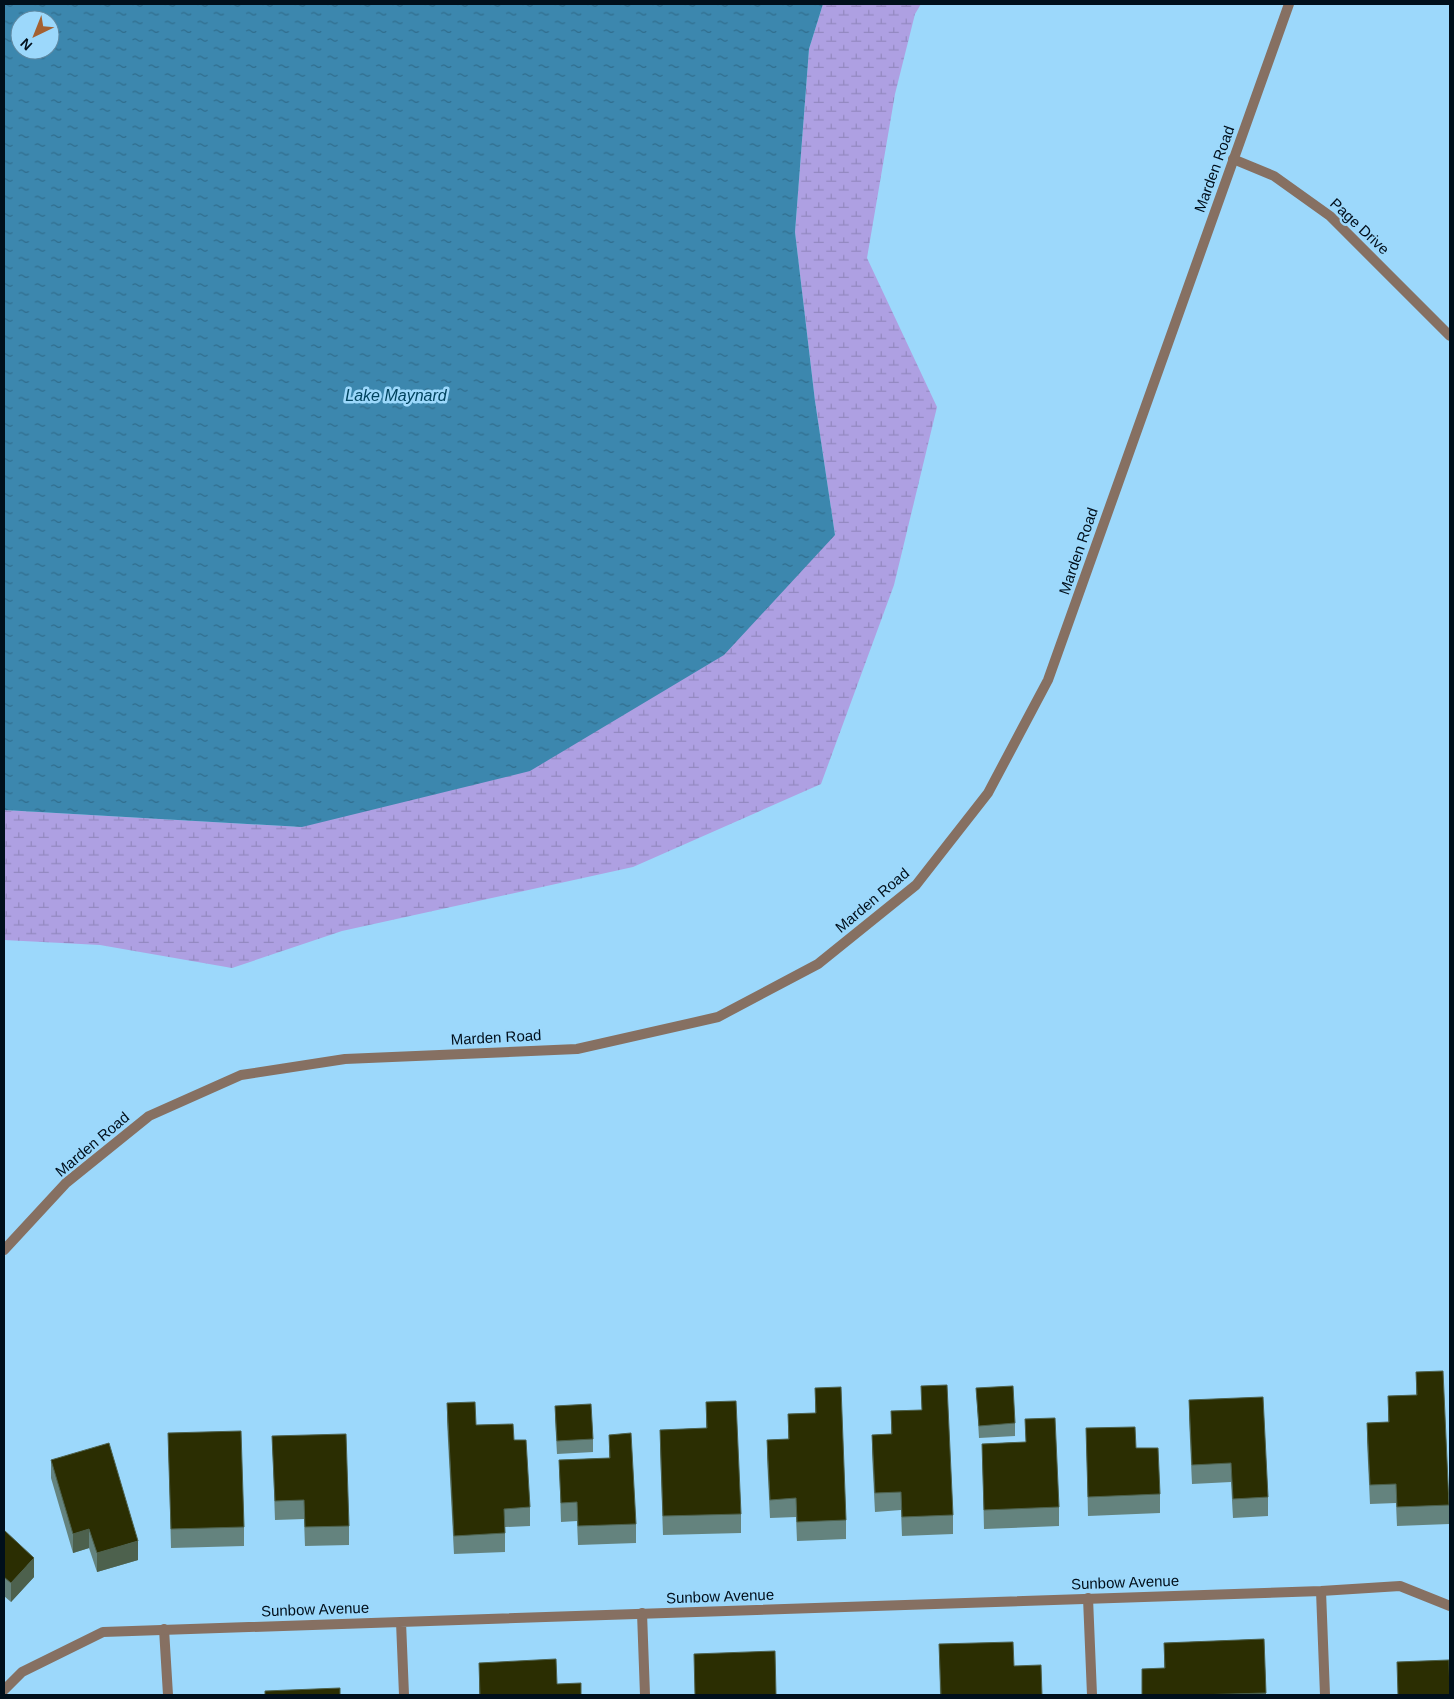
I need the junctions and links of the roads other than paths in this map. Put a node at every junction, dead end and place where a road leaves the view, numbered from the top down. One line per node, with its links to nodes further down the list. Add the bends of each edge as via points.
1 (1290, 4): 2 (street, Marden Road)
2 (1233, 160): 3 (street, Page Drive, via 1274,176 1330,216); 4 (street, Marden Road, via 1048,680 988,793 916,885 818,964 718,1016 577,1049 345,1059 241,1076 149,1116 66,1183)
3 (1450, 336)
4 (4, 1250)
5 (1321, 1591): 6 (street, Sunbow Avenue); 7 (street, Sunbow Avenue, via 1400,1586); 16 (street)
6 (1088, 1598): 8 (street, Sunbow Avenue); 15 (street)
7 (1450, 1606)
8 (642, 1613): 9 (street, Sunbow Avenue); 14 (street)
9 (401, 1622): 10 (street, Sunbow Avenue); 13 (street)
10 (164, 1629): 11 (street, Sunbow Avenue, via 103,1632 22,1672); 12 (street)
11 (4, 1690)
12 (168, 1695)
13 (404, 1695)
14 (646, 1695)
15 (1092, 1695)
16 (1325, 1695)

